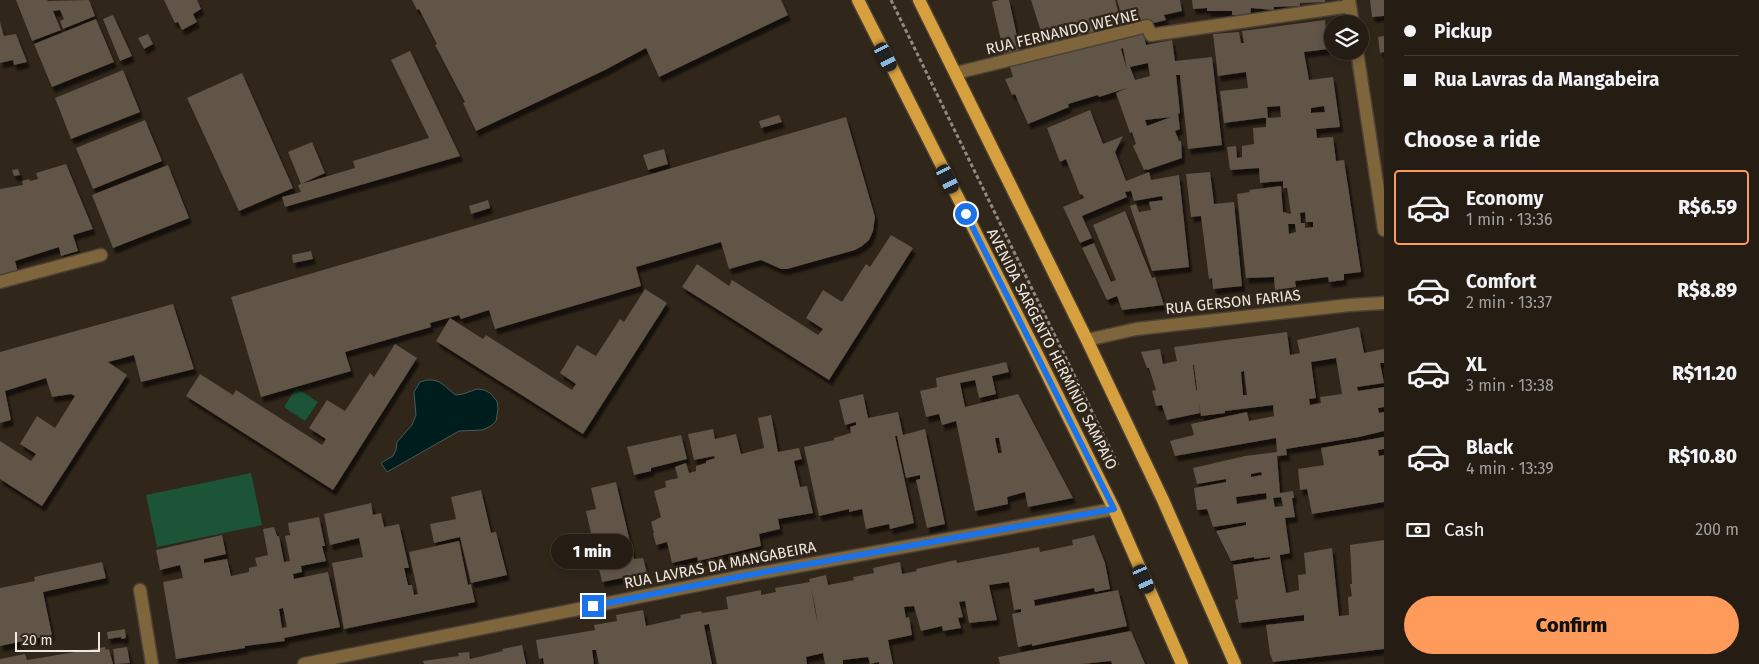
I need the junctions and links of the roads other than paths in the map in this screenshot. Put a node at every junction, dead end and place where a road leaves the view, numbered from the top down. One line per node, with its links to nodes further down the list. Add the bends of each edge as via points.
1 (858, 0): 11 (main road, AVENIDA SARGENTO HERMÍNIO SAMPAIO)
2 (919, 0): 5 (main road)
3 (1350, 3): 5 (street, RUA FERNANDO WEYNE, via 1150,35 1147,26)
4 (1358, 60): 6 (street)
5 (956, 73): 10 (main road)
6 (1384, 230)
7 (101, 255): 8 (street)
8 (0, 282)
9 (1384, 304): 10 (street, RUA GERSON FARIAS, via 1136,329)
10 (1087, 340): 16 (main road, via 1163,500)
11 (1114, 509): 14 (street, RUA LAVRAS DA MANGABEIRA, via 743,576); 15 (main road, AVENIDA SARGENTO HERMÍNIO SAMPAIO)
12 (140, 590): 13 (street)
13 (152, 664)
14 (304, 664)
15 (1182, 664)
16 (1235, 664)

